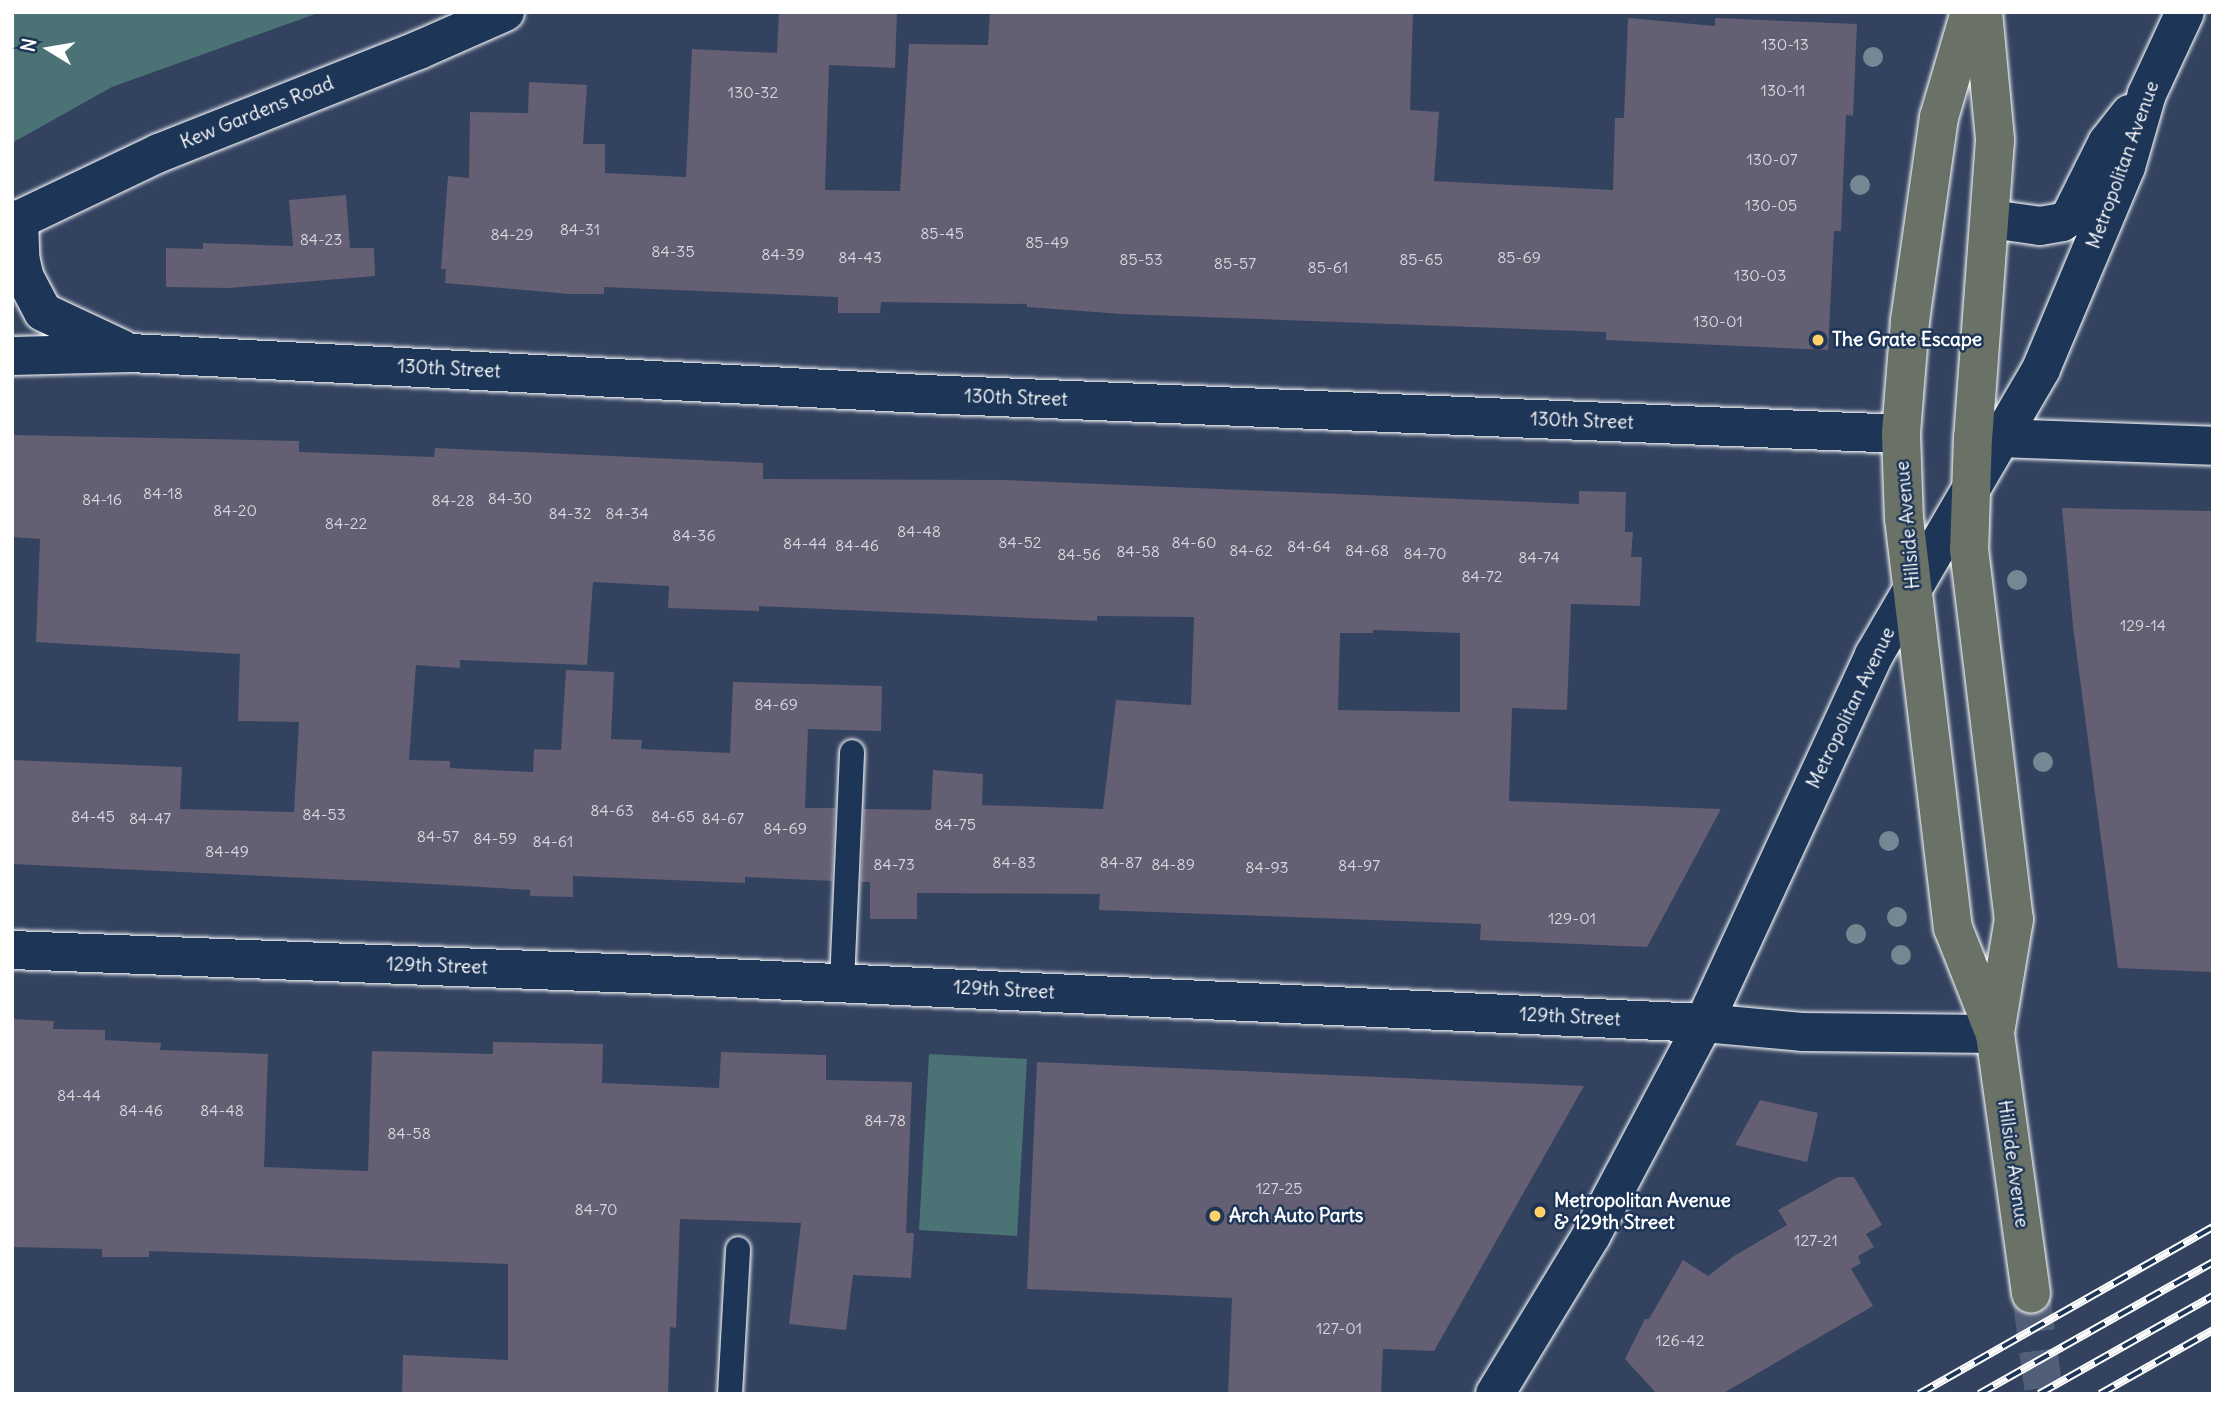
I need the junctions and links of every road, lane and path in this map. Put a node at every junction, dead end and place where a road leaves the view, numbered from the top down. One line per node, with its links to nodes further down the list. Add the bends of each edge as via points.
1 (505, 12): 7 (street, Kew Gardens Road, via 159,153)
2 (1970, 12): 10 (main road, Hillside Avenue, via 1939,117 1906,357)
3 (1983, 12): 6 (main road, Hillside Avenue, via 1995,140)
4 (2185, 12): 5 (street, Metropolitan Avenue)
5 (2147, 93): 6 (street, via 2108,142 2070,217 2040,226); 11 (street, Metropolitan Avenue, via 2126,167 2041,369)
6 (1991, 219): 13 (main road, Hillside Avenue)
7 (16, 221): 8 (street, 130th Street, via 25,278 43,312)
8 (131, 353): 9 (street, 130th Street); 10 (street, 130th Street, via 924,394)
9 (12, 356)
10 (1901, 434): 14 (main road, Hillside Avenue, via 1904,518)
11 (1998, 438): 12 (street); 13 (street, Metropolitan Avenue)
12 (2213, 446)
13 (1971, 488): 14 (street, Metropolitan Avenue); 19 (main road, Hillside Avenue, via 1972,586 2014,919)
14 (1913, 587): 18 (street, Metropolitan Avenue, via 1874,654); 19 (main road, Hillside Avenue, via 1953,928)
15 (852, 752): 17 (lane)
16 (12, 950): 17 (street, 129th Street)
17 (842, 983): 18 (street, 129th Street)
18 (1704, 1023): 19 (street, 129th Street, via 1802,1032); 23 (street, Metropolitan Avenue, via 1591,1236)
19 (1995, 1034): 21 (main road, Hillside Avenue)
20 (738, 1249): 22 (lane)
21 (2031, 1294)
22 (730, 1394)
23 (1495, 1394)

